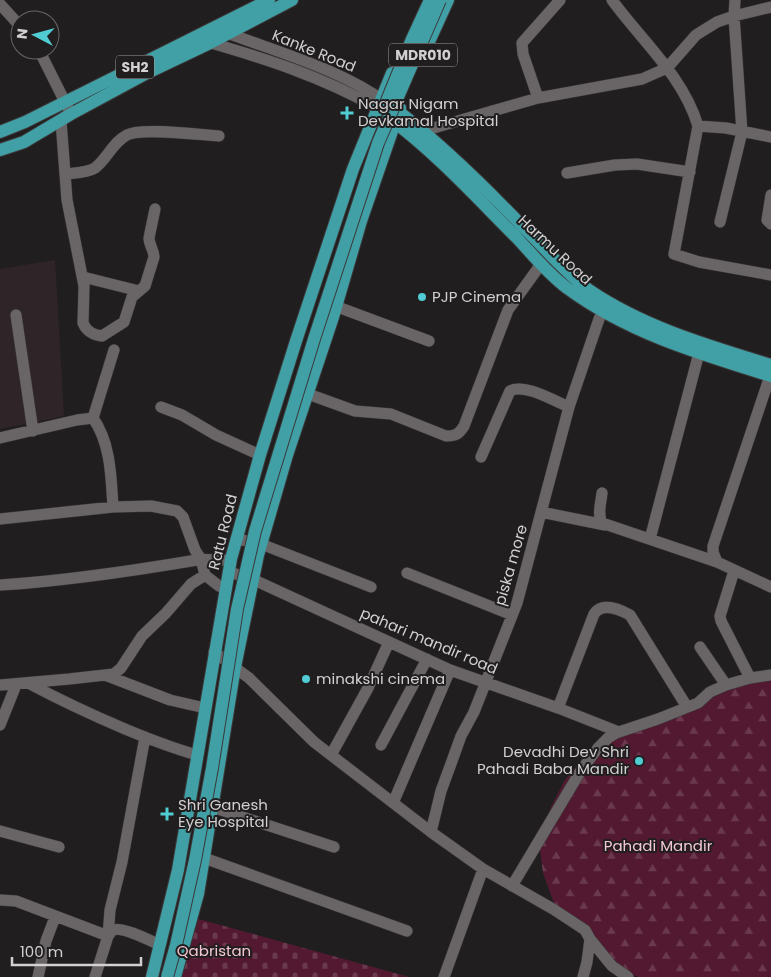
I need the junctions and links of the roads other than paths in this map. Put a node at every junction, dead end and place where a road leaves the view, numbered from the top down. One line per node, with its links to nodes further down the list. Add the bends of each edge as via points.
1 (270, 0): 14 (main road, SH2)
2 (292, 0): 15 (main road, SH2)
3 (424, 0): 22 (main road, MDR010)
4 (430, 0): 121 (main road, bridge, via 371,140 246,529 229,607 186,859)
5 (440, 0): 122 (main road, bridge, via 378,143 254,531 237,609 195,860)
6 (448, 0): 23 (main road, MDR010)
7 (560, 0): 20 (street, via 522,43)
8 (612, 0): 19 (street)
9 (735, 0): 13 (street)
10 (0, 4): 12 (street)
11 (771, 7): 13 (street)
12 (10, 15)
13 (734, 16): 19 (street, via 696,35); 28 (street)
14 (214, 28): 15 (street, Kanke Road); 16 (main road, SH2)
15 (228, 34): 17 (main road, SH2); 22 (street, Kanke Road, via 356,83)
16 (193, 38): 17 (street, Kanke Road); 21 (main road, SH2)
17 (210, 43): 22 (street, Kanke Road, via 301,72); 24 (main road, SH2)
18 (44, 60): 21 (street)
19 (667, 68): 20 (street, via 642,79); 25 (street, via 693,108)
20 (538, 98): 26 (street)
21 (65, 102): 24 (street); 27 (main road, SH2)
22 (379, 103): 23 (main road, Harmu Road); 57 (main road, Ratu Road, via 353,169)
23 (396, 116): 26 (main road, Harmu Road); 39 (main road, Harmu Road); 43 (main road)
24 (66, 118): 31 (main road, SH2, via 24,142); 34 (street)
25 (698, 126): 28 (street); 32 (street)
26 (423, 131): 44 (main road, Harmu Road)
27 (0, 132)
28 (742, 132): 30 (street); 37 (street)
29 (219, 136): 34 (street, via 130,133 121,138 95,168)
30 (771, 137)
31 (0, 150)
32 (690, 172): 33 (street, via 638,164); 40 (street, via 674,254 699,262)
33 (567, 173)
34 (65, 174): 41 (street, via 70,218)
35 (771, 195): 38 (street, via 767,220)
36 (155, 209): 42 (street, via 149,238 154,257 148,280)
37 (720, 222)
38 (771, 224)
39 (542, 264): 44 (main road, Harmu Road, via 565,286); 51 (street, via 508,310 460,433 446,436 391,414 355,411)
40 (771, 275)
41 (83, 277): 42 (street); 42 (street, via 83,323 97,336 107,334 124,322 132,297)
42 (139, 291)
43 (335, 306): 46 (street); 51 (main road)
44 (605, 307): 48 (main road, Harmu Road, via 654,336); 49 (main road, Harmu Road, via 630,313 695,341); 53 (street, piska more)
45 (16, 315): 55 (street)
46 (429, 341)
47 (114, 350): 54 (street)
48 (698, 353): 50 (main road, Harmu Road); 65 (street)
49 (771, 365)
50 (771, 376): 69 (street, via 716,534 713,552)
51 (308, 394): 66 (main road)
52 (161, 407): 57 (street, via 182,414 216,435)
53 (569, 407): 58 (street, via 524,389 510,391); 61 (street, piska more)
54 (93, 418): 55 (street); 60 (street, via 106,444)
55 (33, 431): 56 (street)
56 (0, 438)
57 (260, 455): 64 (main road, Ratu Road)
58 (481, 457)
59 (602, 493): 63 (street, via 600,519)
60 (113, 507): 62 (street); 67 (street, via 151,506 177,511 183,517)
61 (541, 512): 63 (street); 79 (street, piska more)
62 (0, 519)
63 (607, 525): 65 (street)
64 (238, 539): 66 (street); 68 (main road, Ratu Road)
65 (650, 539): 69 (street)
66 (262, 544): 74 (main road); 76 (street)
67 (201, 559): 68 (street); 73 (street); 75 (street, via 112,574)
68 (231, 559): 71 (main road, Ratu Road)
69 (717, 562): 70 (street)
70 (734, 571): 77 (street); 88 (street, via 720,616)
71 (229, 572): 74 (street, pahari mandir road); 78 (main road, Ratu Road)
72 (407, 573): 79 (street)
73 (205, 575): 78 (street); 86 (street, via 190,584 142,636 121,668 114,674)
74 (252, 579): 80 (street, pahari mandir road); 84 (main road)
75 (0, 585)
76 (371, 587)
77 (771, 587)
78 (226, 589): 82 (main road, Ratu Road)
79 (512, 615): 90 (street, piska more)
80 (389, 642): 83 (street, pahari mandir road); 102 (street)
81 (700, 647): 93 (street)
82 (214, 652): 84 (street); 95 (main road, Ratu Road)
83 (427, 659): 85 (street, pahari mandir road); 100 (street)
84 (235, 666): 102 (street); 104 (main road)
85 (450, 670): 90 (street, pahari mandir road); 103 (street)
86 (105, 675): 89 (street); 95 (street, via 170,700)
87 (771, 675): 88 (street)
88 (750, 678): 93 (street)
89 (28, 683): 92 (street); 99 (street)
90 (485, 683): 96 (street, pahari mandir road); 106 (street, piska more, via 440,792)
91 (0, 685): 92 (street)
92 (16, 685): 97 (street)
93 (726, 685): 94 (street)
94 (687, 707): 96 (street, via 634,620 624,612 602,607 594,614); 98 (street)
95 (205, 708): 101 (main road, Ratu Road)
96 (558, 708): 98 (street, pahari mandir road)
97 (0, 725)
98 (619, 732): 111 (street, via 598,748 580,772)
99 (145, 738): 101 (street); 115 (street, via 110,910)
100 (381, 745)
101 (197, 754): 117 (main road, Ratu Road, via 178,870)
102 (331, 755): 103 (street)
103 (393, 803): 106 (street)
104 (212, 807): 108 (street); 109 (main road)
105 (0, 831): 107 (street)
106 (430, 832): 110 (street)
107 (59, 847)
108 (334, 847)
109 (204, 858): 114 (street); 123 (main road, via 198,894)
110 (483, 869): 111 (street); 124 (street)
111 (512, 886): 116 (street, via 553,909 584,930)
112 (0, 900): 113 (street, via 16,901)
113 (55, 917): 115 (street); 118 (street)
114 (407, 931)
115 (108, 936): 117 (street, via 116,929 123,930); 119 (street)
116 (590, 938): 125 (street); 126 (street, via 612,966)
117 (160, 945): 120 (main road, Ratu Road)
118 (38, 977)
119 (96, 977)
120 (152, 977)
121 (158, 977)
122 (167, 977)
123 (175, 977)
124 (444, 977)
125 (583, 977)
126 (628, 977)

